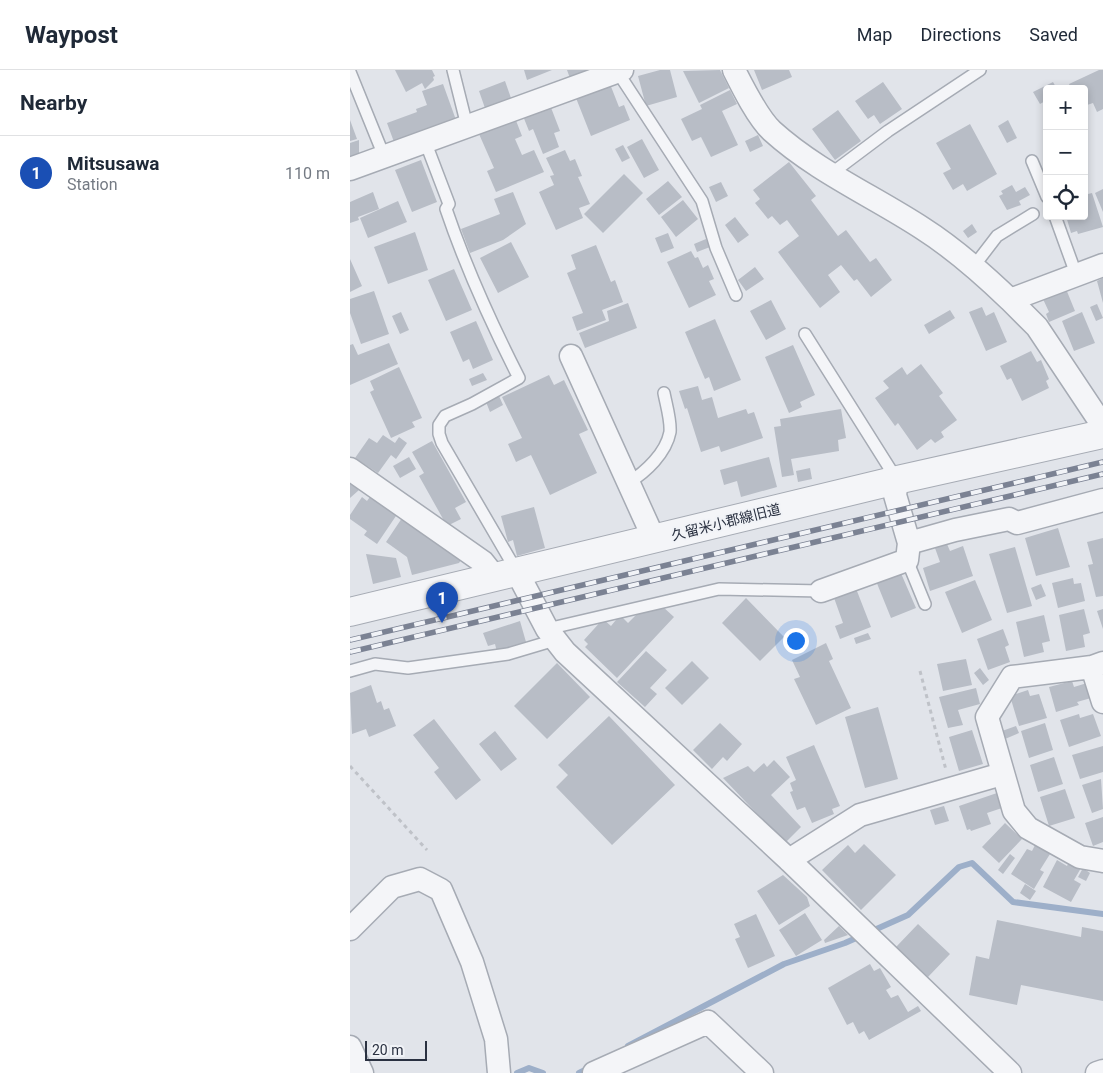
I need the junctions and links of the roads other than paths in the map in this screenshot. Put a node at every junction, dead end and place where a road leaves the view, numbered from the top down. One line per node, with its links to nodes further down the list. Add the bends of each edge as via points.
1 (453, 70): 6 (lane)
2 (734, 70): 11 (street, via 771,130)
3 (980, 70): 11 (lane)
4 (619, 71): 6 (street); 18 (lane, via 702,202 716,248)
5 (350, 72): 8 (lane)
6 (467, 126): 7 (street)
7 (425, 141): 8 (street); 31 (lane, via 449,204 446,209 463,259 519,378 445,416 439,425 442,444)
8 (384, 156): 10 (street)
9 (1032, 161): 12 (lane)
10 (350, 169)
11 (832, 173): 16 (street, via 924,228)
12 (1043, 187)
13 (1033, 214): 16 (lane, via 997,236)
14 (1056, 220): 17 (lane)
15 (1103, 265): 17 (street)
16 (974, 266): 19 (street)
17 (1076, 274): 19 (street)
18 (736, 295)
19 (1010, 300): 23 (street, via 1037,327)
20 (805, 334): 26 (lane)
21 (571, 356): 27 (street)
22 (664, 392): 27 (lane, via 670,432 660,455 640,476)
23 (1103, 426)
24 (1103, 434): 26 (street, 久留米小郡線旧道)
25 (350, 470): 31 (street)
26 (898, 480): 29 (street, 久留米小郡線旧道); 30 (street, via 895,495)
27 (628, 482): 29 (street)
28 (1103, 500): 30 (street, via 1017,522 1009,519 955,530)
29 (654, 539): 31 (street, 久留米小郡線旧道)
30 (908, 551): 32 (street); 33 (lane)
31 (506, 574): 34 (street, 久留米小郡線旧道); 35 (street)
32 (821, 590): 35 (lane, via 719,589)
33 (925, 604)
34 (350, 612)
35 (551, 634): 37 (lane, via 508,654 408,668 375,664); 40 (street)
36 (1097, 665): 38 (street); 39 (street, via 1012,677 988,717)
37 (350, 671)
38 (1103, 702)
39 (1002, 774): 40 (street, via 860,815); 41 (street, via 1014,811 1028,828 1080,857)
40 (789, 860): 49 (street)
41 (1103, 861)
42 (350, 929): 46 (street, via 392,887 420,879 441,890 472,962 496,1039)
43 (350, 1047): 45 (street)
44 (1103, 1071): 50 (street)
45 (362, 1073)
46 (499, 1073)
47 (594, 1073): 48 (street, via 708,1022)
48 (762, 1073)
49 (1010, 1073)
50 (1097, 1073)

